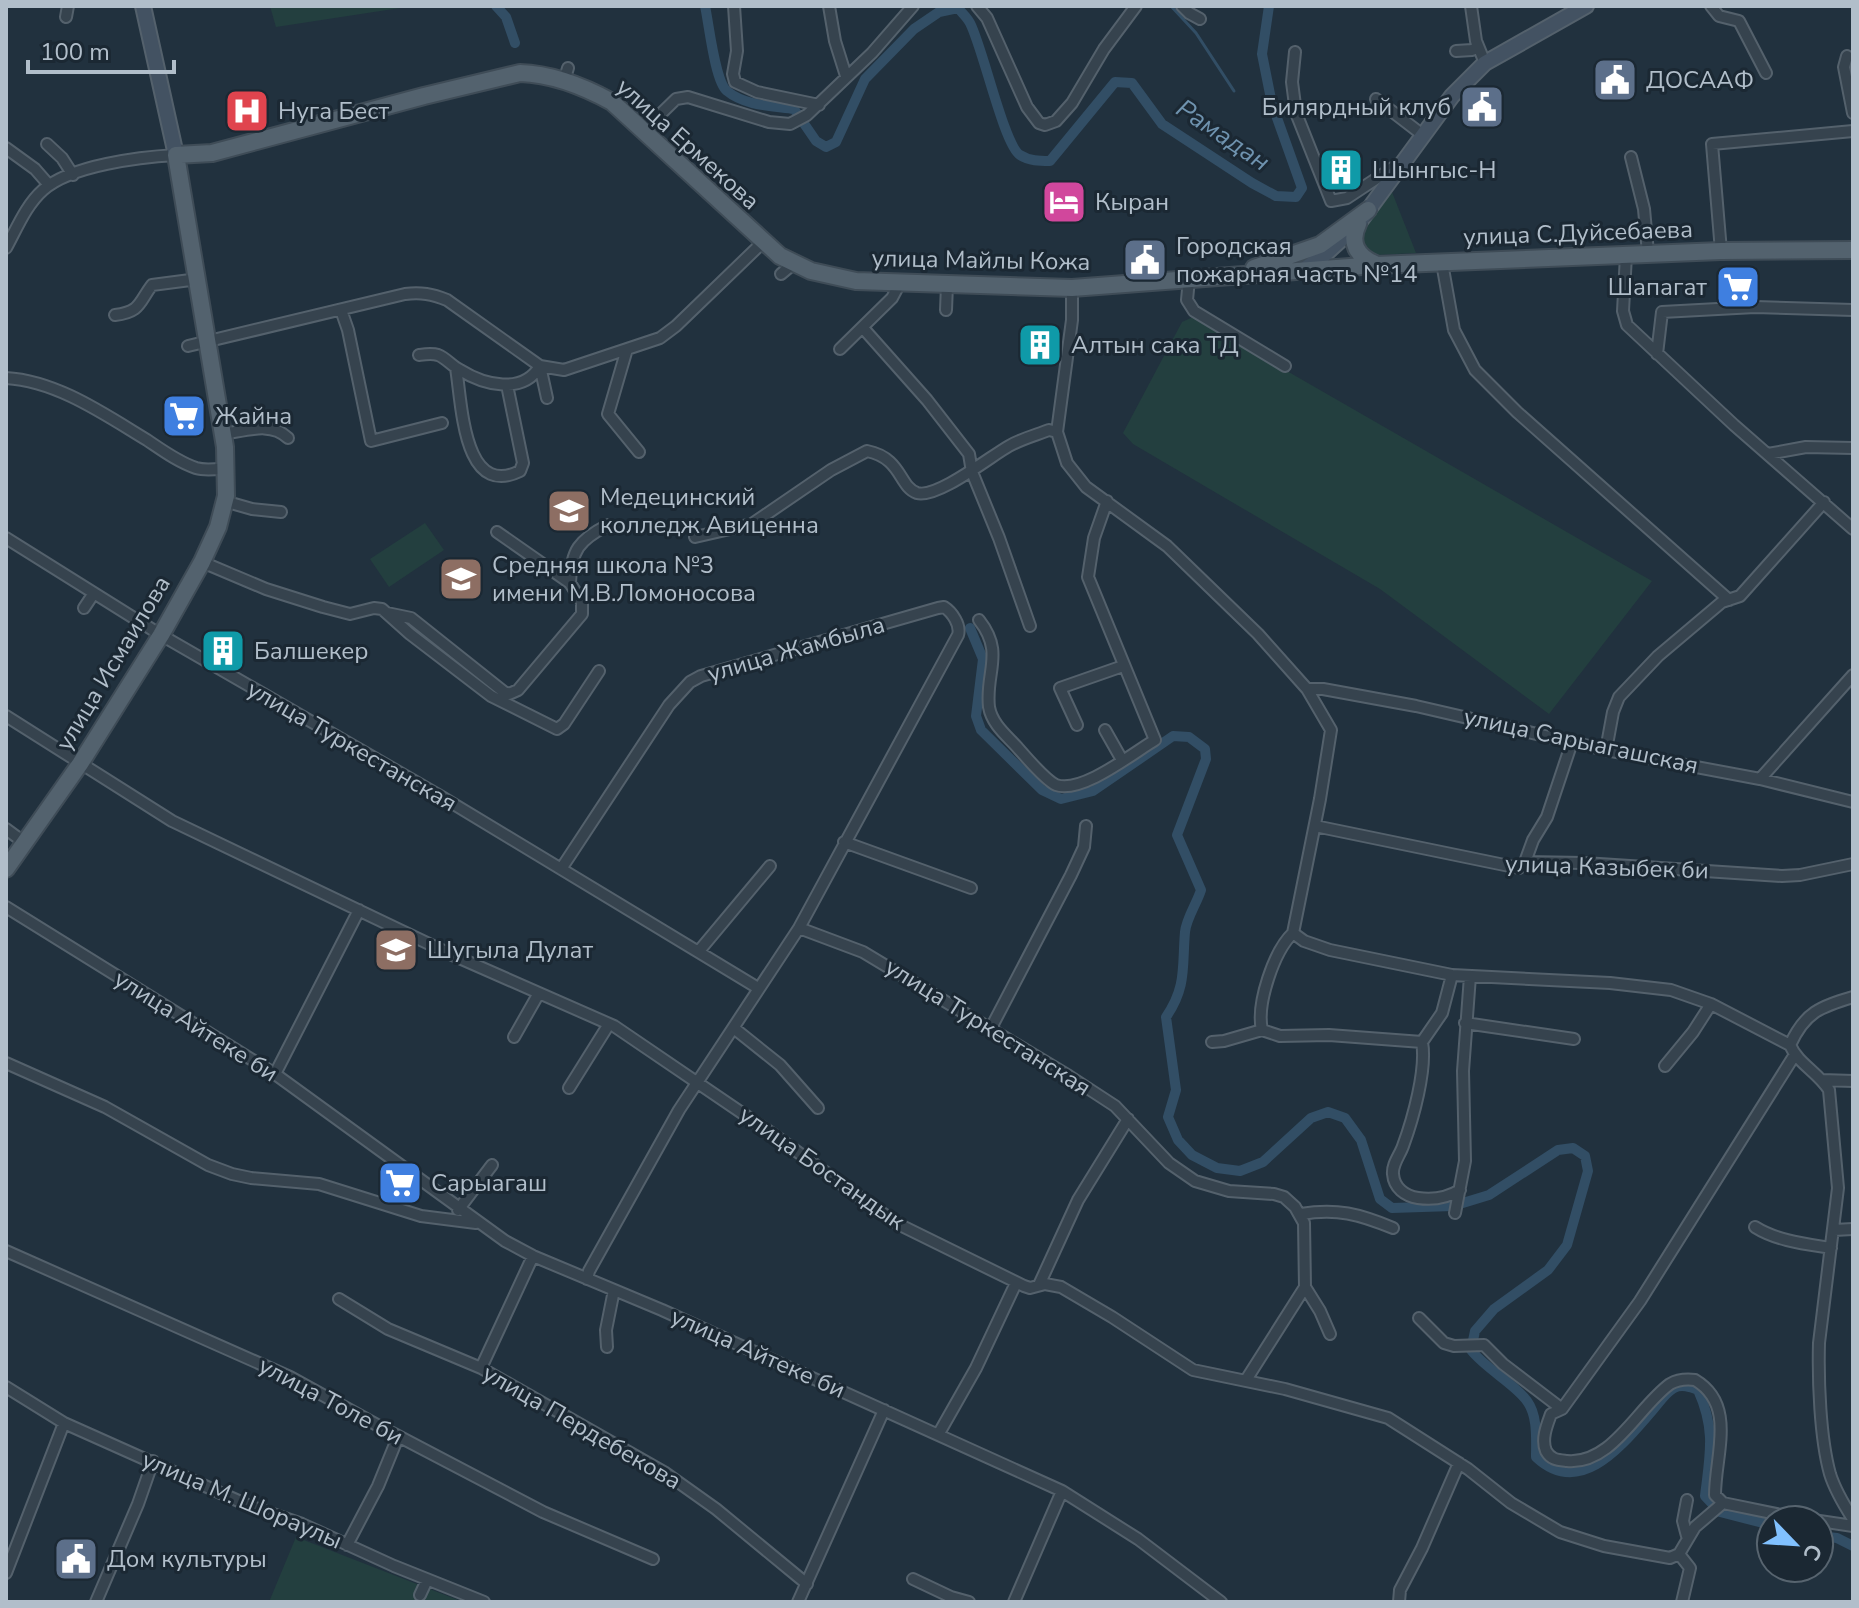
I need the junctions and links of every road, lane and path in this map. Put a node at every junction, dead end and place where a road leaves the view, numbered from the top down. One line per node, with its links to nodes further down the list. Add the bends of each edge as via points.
1 (143, 6): 27 (street)
2 (734, 6): 20 (street, via 735,82)
3 (829, 6): 18 (street)
4 (913, 6): 18 (street)
5 (977, 6): 6 (street, via 1027,107 1045,125 1072,103)
6 (1136, 6)
7 (1182, 6): 11 (street)
8 (1471, 6): 12 (street)
9 (1586, 6): 16 (street)
10 (1711, 6): 17 (street, via 1719,16 1739,21)
11 (1200, 19)
12 (1478, 47): 13 (street); 16 (street)
13 (1456, 51)
14 (1295, 52): 29 (street, via 1296,113 1331,201 1347,198 1394,167)
15 (1847, 56): 21 (street, via 1844,67)
16 (1485, 63): 24 (street, via 1452,96)
17 (1766, 73)
18 (846, 76): 20 (street)
19 (1376, 99): 24 (street)
20 (819, 105): 22 (street, via 797,122 780,124 688,97 655,111)
21 (1853, 113)
22 (643, 131): 27 (main road, улица Ермекова, via 612,102 566,81 520,73 212,153); 34 (main road, улица Ермекова)
23 (1853, 131): 37 (street, via 1712,144)
24 (1424, 136): 29 (street)
25 (47, 144): 30 (street)
26 (6, 148): 31 (street)
27 (176, 155): 30 (street, улица Ермекова, via 133,158); 44 (main road, улица Исмаилова)
28 (1631, 157): 38 (street)
29 (1401, 168): 32 (street)
30 (73, 175): 31 (street, улица Ермекова)
31 (49, 185): 35 (street, улица Ермекова)
32 (1368, 210): 33 (street); 43 (main road, via 1320,245)
33 (1358, 224): 41 (main road, via 1357,251); 42 (street)
34 (762, 243): 46 (main road, улица Майлы Кожа, via 787,269); 57 (street, via 676,326 660,338)
35 (6, 248)
36 (1853, 250): 37 (main road, улица С.Дуйсебаева)
37 (1721, 251): 38 (main road, улица С.Дуйсебаева)
38 (1648, 253): 39 (main road, улица С.Дуйсебаева)
39 (1626, 255): 40 (main road, улица С.Дуйсебаева); 59 (street, via 1627,325)
40 (1442, 263): 41 (main road, улица С.Дуйсебаева); 89 (street, via 1454,330 1475,370)
41 (1376, 265): 42 (main road, улица С.Дуйсебаева)
42 (1305, 269): 43 (main road, улица Майлы Кожа)
43 (1242, 274): 45 (main road, улица Майлы Кожа)
44 (198, 279): 52 (street, via 152,285 138,308); 54 (main road, улица Исмаилова)
45 (1189, 279): 48 (main road, улица Майлы Кожа); 63 (street, via 1187,300 1194,311)
46 (900, 283): 47 (main road, улица Майлы Кожа); 53 (street)
47 (947, 285): 48 (main road, улица Майлы Кожа); 50 (street)
48 (1072, 288): 69 (street)
49 (341, 310): 54 (street); 61 (street, via 405,294 432,294); 68 (street, via 371,441)
50 (946, 310)
51 (1853, 310): 59 (street, via 1755,307 1662,312)
52 (115, 315)
53 (863, 328): 58 (street); 76 (street, via 969,454)
54 (209, 343): 55 (street); 70 (main road, улица Исмаилова)
55 (188, 346)
56 (535, 347): 61 (street)
57 (627, 349): 62 (street, via 564,370); 73 (street, via 608,414)
58 (840, 349)
59 (1657, 354): 74 (street)
60 (419, 355): 64 (street, via 440,356)
61 (528, 359): 62 (street)
62 (540, 366): 66 (street, via 526,381); 67 (street)
63 (1285, 366)
64 (456, 368): 66 (street); 66 (street, via 471,454 480,469 505,478 520,471 523,463)
65 (6, 378): 75 (street, via 51,388 196,468)
66 (507, 385)
67 (547, 398)
68 (442, 423)
69 (1057, 432): 76 (street, via 1049,430 1010,445); 78 (street, via 1074,475)
70 (223, 434): 71 (street, via 269,428); 75 (main road, улица Исмаилова)
71 (288, 438)
72 (1853, 448): 74 (street, via 1806,447)
73 (639, 452)
74 (1768, 454): 79 (street)
75 (227, 468): 77 (main road, улица Исмаилова)
76 (972, 472): 84 (street, via 916,493 887,458 867,451 752,524); 93 (street)
77 (224, 501): 80 (street); 86 (main road, улица Исмаилова)
78 (1107, 501): 95 (street, via 1088,577); 98 (street, via 1200,576)
79 (1824, 502): 82 (street); 89 (street, via 1740,596)
80 (281, 512)
81 (608, 525): 87 (street, via 585,536 576,548)
82 (1853, 529)
83 (497, 532): 87 (street)
84 (695, 537)
85 (6, 538): 88 (street, улица Туркестанская)
86 (202, 562): 91 (street, via 323,607 350,614 374,608); 94 (main road, улица Исмаилова)
87 (570, 583): 91 (street, via 582,602 582,614 509,694 411,618)
88 (94, 593): 90 (street); 94 (street, улица Туркестанская)
89 (1729, 600): 103 (street, via 1658,656 1619,697)
90 (84, 608)
91 (387, 613): 96 (street, via 491,696 557,729)
92 (979, 620): 104 (street, via 994,651 992,719 1024,756 1052,782 1066,786)
93 (1030, 626)
94 (161, 635): 105 (main road, улица Исмаилова, via 100,718); 117 (street, улица Туркестанская)
95 (1123, 666): 100 (street, via 1060,688); 104 (street, via 1155,740)
96 (599, 671)
97 (1853, 675): 106 (street)
98 (1307, 689): 102 (street, улица Сарыагашская, via 1378,699); 109 (street, via 1331,730)
99 (6, 716): 105 (street, улица Бостандык)
100 (1077, 725)
101 (1105, 730): 104 (street)
102 (1572, 742): 103 (street, улица Сарыагашская); 113 (street, via 1547,817)
103 (1606, 750): 106 (street, улица Сарыагашская)
104 (1122, 760)
105 (80, 764): 112 (main road, улица Исмаилова); 120 (street, улица Бостандык, via 172,821)
106 (1760, 779): 107 (street, улица Сарыагашская)
107 (1853, 802)
108 (1086, 826): 132 (street, via 1084,847 1071,875)
109 (1315, 826): 113 (street, улица Казыбек би, via 1519,868); 122 (street)
110 (6, 829): 112 (street)
111 (844, 842): 117 (street, улица Жамбыла, via 959,633 953,614 944,607 690,682 669,705); 118 (street); 121 (street)
112 (25, 843): 116 (main road, улица Исмаилова)
113 (1525, 862): 114 (street, улица Казыбек би, via 1782,876)
114 (1853, 864)
115 (770, 866): 123 (street)
116 (6, 869)
117 (561, 869): 123 (street, улица Туркестанская)
118 (971, 888)
119 (6, 907): 142 (street, улица Айтеке би)
120 (359, 910): 127 (street, улица Бостандык); 142 (street)
121 (799, 928): 126 (street); 132 (street, улица Туркестанская, via 863,952)
122 (1293, 933): 124 (street, via 1330,950); 134 (street, via 1279,949 1271,973 1260,1017)
123 (699, 951): 126 (street, улица Туркестанская)
124 (1452, 975): 125 (street); 138 (street, via 1442,1013)
125 (1470, 976): 129 (street, via 1656,987); 130 (street)
126 (758, 988): 133 (street)
127 (539, 993): 131 (street, улица Бостандык); 135 (street)
128 (1853, 997): 139 (street, via 1815,1010 1795,1033)
129 (1711, 1004): 139 (street); 141 (street)
130 (1465, 1023): 136 (street); 150 (street, via 1465,1161)
131 (609, 1024): 145 (street, улица Бостандык); 146 (street)
132 (991, 1028): 148 (street, улица Туркестанская)
133 (735, 1029): 145 (street); 147 (street, via 780,1065)
134 (1262, 1030): 137 (street); 138 (street, via 1280,1036)
135 (514, 1037)
136 (1574, 1039)
137 (1212, 1042)
138 (1422, 1042): 150 (street, via 1419,1085 1393,1177 1396,1186 1414,1198)
139 (1792, 1050): 143 (street); 174 (street, via 1640,1301)
140 (6, 1063): 154 (street, via 105,1107 232,1174 319,1184 421,1216)
141 (1665, 1066)
142 (275, 1074): 151 (street, улица Айтеке би)
143 (1822, 1080): 144 (street); 158 (street, via 1829,1090 1838,1171)
144 (1853, 1081)
145 (697, 1082): 162 (street); 163 (street, улица Бостандык, via 900,1225)
146 (569, 1088)
147 (818, 1108)
148 (1128, 1119): 153 (street, улица Туркестанская, via 1169,1163 1195,1181 1284,1197); 164 (street, via 1078,1200)
149 (492, 1165): 151 (street)
150 (1459, 1195): 152 (street)
151 (458, 1210): 154 (street, улица Айтеке би)
152 (1455, 1213)
153 (1301, 1214): 156 (street, via 1338,1211); 165 (street)
154 (478, 1223): 161 (street, улица Айтеке би)
155 (1755, 1227): 159 (street)
156 (1393, 1228)
157 (1853, 1229): 158 (street)
158 (1834, 1230): 159 (street)
159 (1831, 1248): 184 (street, via 1819,1365 1831,1477)
160 (6, 1251): 178 (street, улица Толе би, via 290,1377)
161 (533, 1256): 162 (street, улица Айтеке би); 171 (street)
162 (587, 1279): 166 (street, улица Айтеке би)
163 (1016, 1283): 164 (street, улица Бостандык); 177 (street)
164 (1039, 1285): 172 (street, улица Бостандык, via 1061,1287 1193,1370)
165 (1305, 1287): 169 (street); 172 (street)
166 (614, 1290): 170 (street); 175 (street, улица Айтеке би)
167 (339, 1299): 171 (street, улица Пердебекова, via 388,1329)
168 (1419, 1318): 174 (street, via 1444,1343 1480,1344)
169 (1330, 1334)
170 (607, 1347)
171 (481, 1368): 193 (street, улица Пердебекова, via 690,1489)
172 (1246, 1380): 180 (street, улица Бостандык, via 1388,1418)
173 (6, 1387): 176 (street, улица М. Шораулы)
174 (1562, 1409): 183 (street, via 1551,1414 1544,1445 1555,1460 1581,1461 1605,1448 1672,1383 1695,1380 1716,1400 1721,1433 1715,1495)
175 (884, 1410): 177 (street, улица Айтеке би); 193 (street)
176 (64, 1423): 179 (street, улица М. Шораулы); 190 (street)
177 (938, 1435): 181 (street, улица Айтеке би)
178 (398, 1437): 187 (street); 189 (street, улица Толе би, via 543,1512)
179 (153, 1461): 187 (street, улица М. Шораулы); 196 (street)
180 (1459, 1463): 188 (street, улица Бостандык, via 1560,1532 1604,1546 1670,1558); 201 (street)
181 (1062, 1491): 195 (street, улица Айтеке би, via 1138,1539); 200 (street)
182 (1687, 1500): 186 (street)
183 (1721, 1504): 185 (street); 186 (street)
184 (1853, 1519)
185 (1853, 1526)
186 (1687, 1536): 188 (street)
187 (347, 1545): 192 (street, улица М. Шораулы)
188 (1679, 1554): 202 (street, via 1690,1568)
189 (653, 1559)
190 (6, 1573)
191 (913, 1579): 199 (street)
192 (427, 1580): 194 (street); 197 (street, улица М. Шораулы)
193 (807, 1584): 198 (street)
194 (420, 1595)
195 (1214, 1600)
196 (96, 1602)
197 (484, 1602)
198 (798, 1602)
199 (969, 1602)
200 (1014, 1602)
201 (1399, 1602)
202 (1682, 1602)

